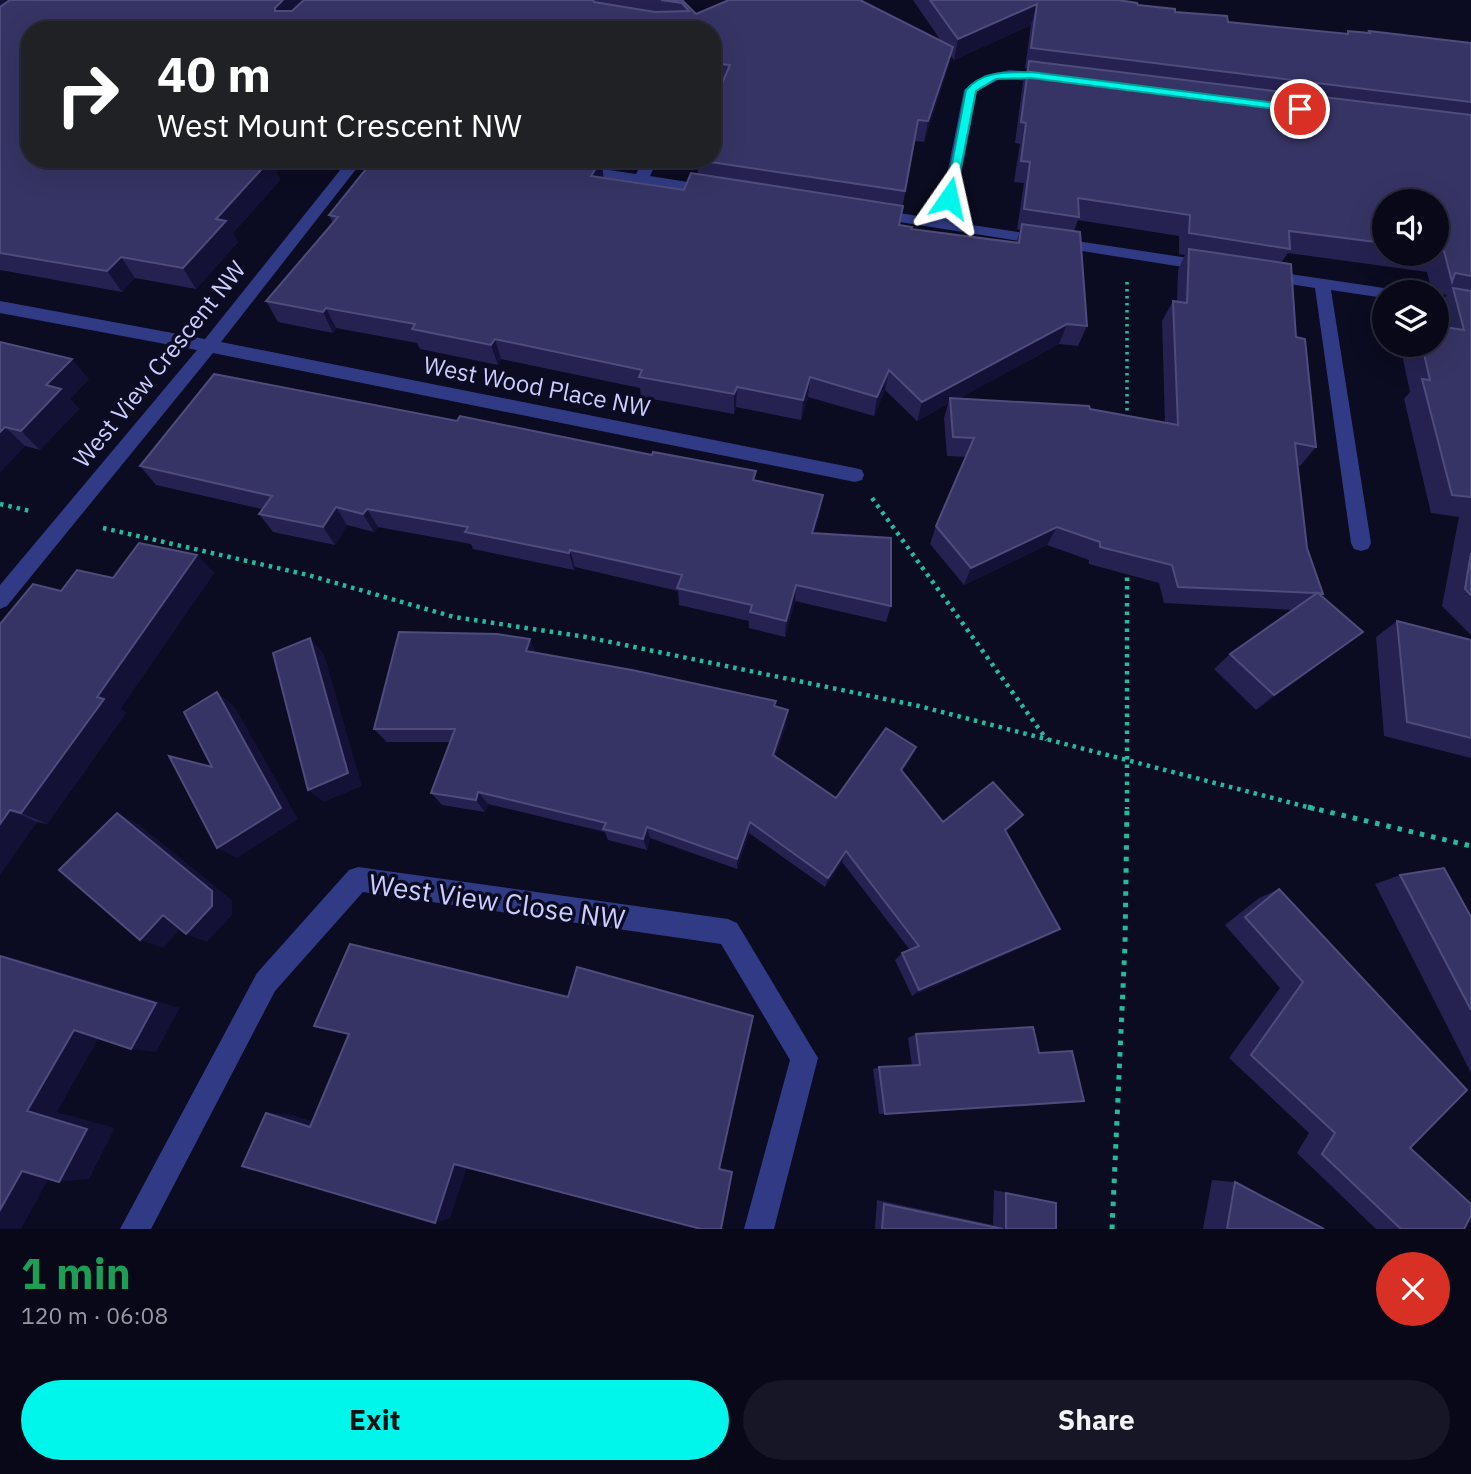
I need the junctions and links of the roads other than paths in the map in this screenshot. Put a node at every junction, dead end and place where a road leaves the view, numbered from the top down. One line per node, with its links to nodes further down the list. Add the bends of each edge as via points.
1 (1073, 80): 8 (street, via 1004,74 985,79 971,90)
2 (349, 168): 16 (street, West View Crescent NW)
3 (568, 168): 5 (street)
4 (646, 168): 5 (street)
5 (640, 179): 6 (street)
6 (723, 191)
7 (861, 212): 8 (street)
8 (944, 225): 9 (street)
9 (1218, 267)
10 (1244, 272): 11 (street)
11 (1322, 284): 12 (street); 18 (street)
12 (1372, 291)
13 (1449, 303): 15 (street)
14 (0, 307): 16 (street, West Wood Place NW)
15 (1471, 307)
16 (209, 346): 17 (street, West Wood Place NW); 19 (street, West View Crescent NW)
17 (855, 475)
18 (1361, 543)
19 (0, 600)
20 (135, 1229): 21 (street, West View Close NW, via 266,982 358,879 728,933 804,1058)
21 (759, 1229)

